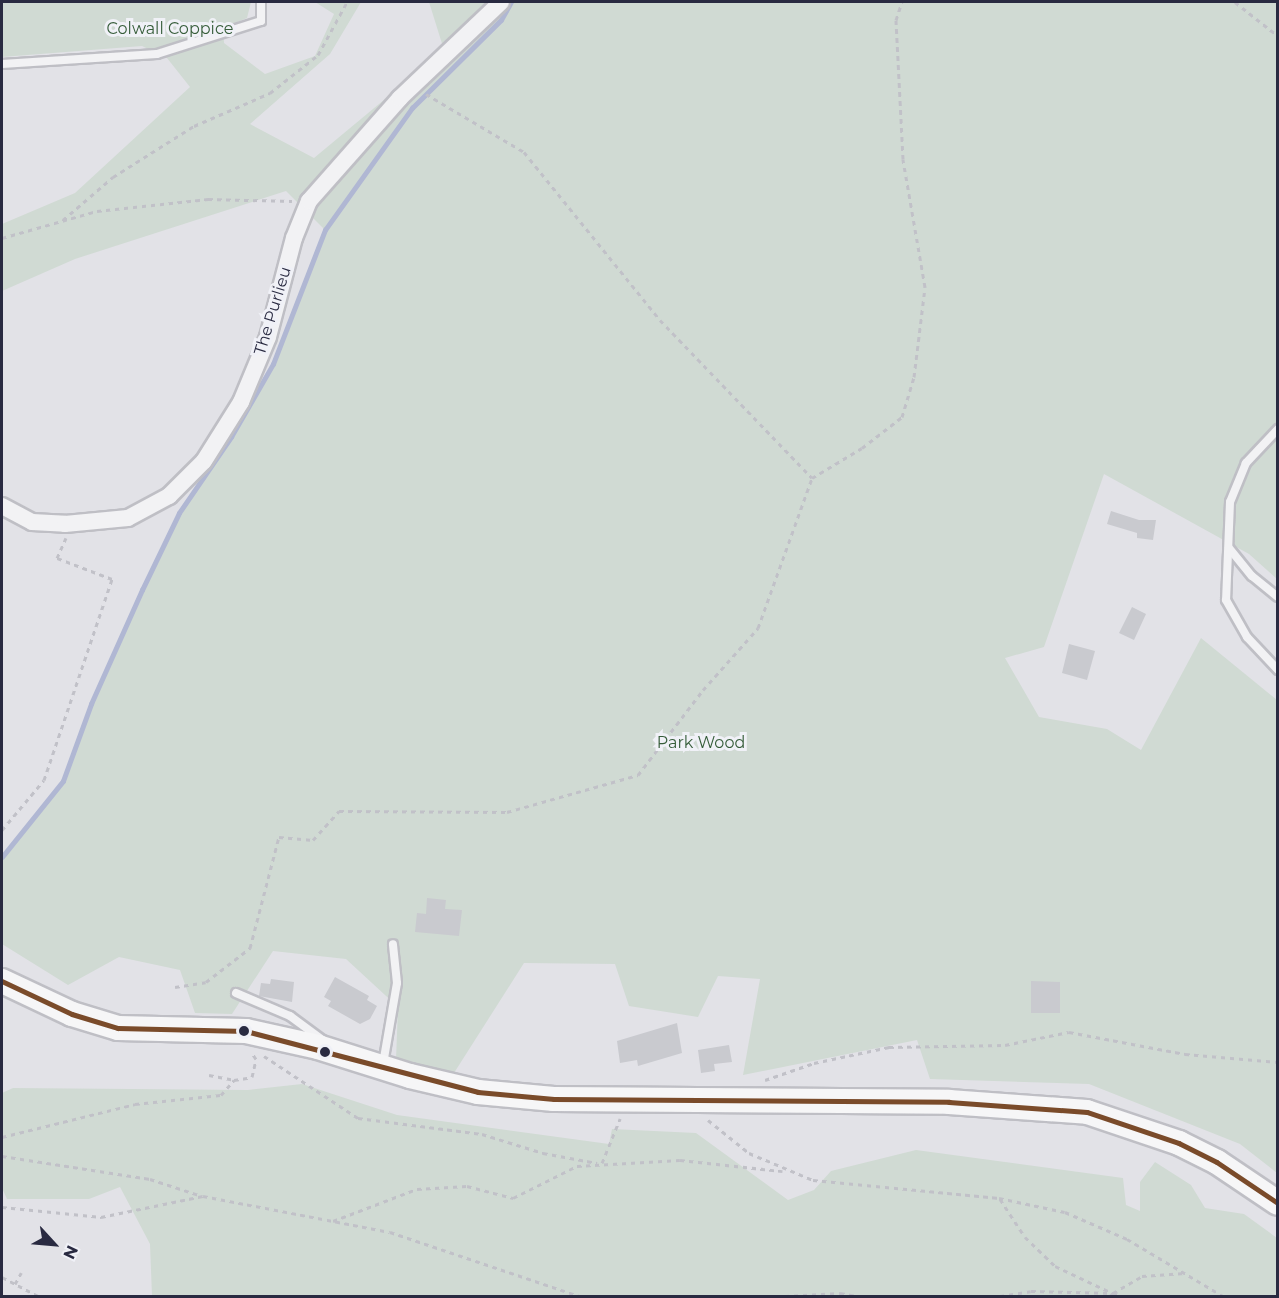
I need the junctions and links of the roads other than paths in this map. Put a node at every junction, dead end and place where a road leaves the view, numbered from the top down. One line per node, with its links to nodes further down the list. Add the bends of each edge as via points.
1 (261, 2): 3 (lane, via 261,21 157,54)
2 (501, 2): 5 (street, The Purlieu, via 416,84 309,201 294,238 268,337 241,402 204,461 169,496 128,518 32,522)
3 (2, 64)
4 (1278, 429): 6 (lane, via 1246,463 1230,502)
5 (2, 506)
6 (1229, 548): 7 (lane, via 1252,576); 8 (lane, via 1226,600 1247,637)
7 (1278, 597)
8 (1278, 670)
9 (393, 944): 13 (lane, via 397,983)
10 (2, 981): 12 (main road, via 72,1014 120,1023 232,1028)
11 (236, 993): 12 (lane, via 306,1025)
12 (334, 1052): 13 (main road)
13 (382, 1067): 14 (main road, via 478,1092 554,1099 949,1102 1087,1112 1179,1143 1217,1162)
14 (1278, 1203)

